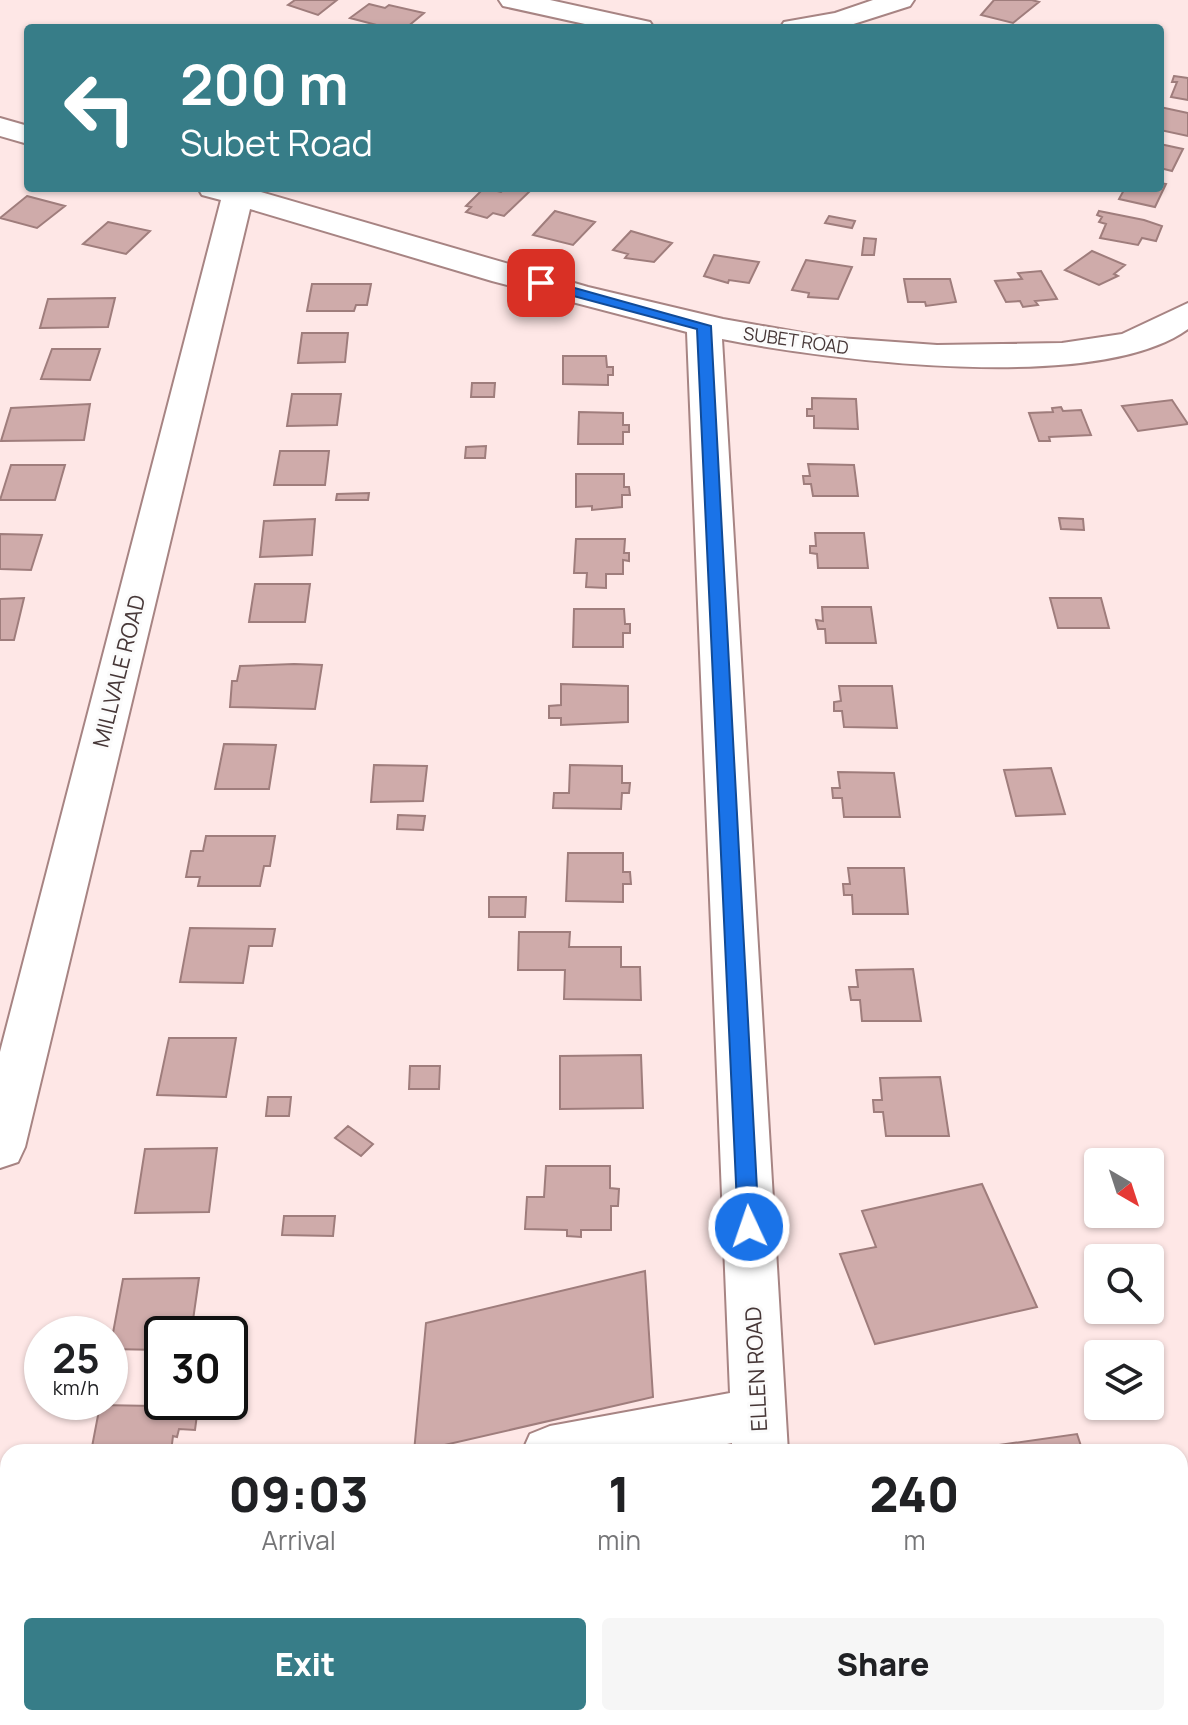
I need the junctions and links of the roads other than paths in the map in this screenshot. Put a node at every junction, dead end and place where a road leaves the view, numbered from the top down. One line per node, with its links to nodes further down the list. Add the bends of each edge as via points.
1 (513, 0): 3 (street)
2 (900, 0): 4 (street)
3 (622, 24)
4 (815, 24)
5 (0, 127): 6 (street)
6 (24, 134)
7 (225, 192): 9 (street, SUBET ROAD); 12 (street, MILLVALE ROAD)
8 (1188, 313): 10 (street, SUBET ROAD)
9 (704, 326): 10 (street, SUBET ROAD, via 800,343 974,356 1088,351); 13 (street, ELLEN ROAD)
10 (1157, 332): 11 (street)
11 (1188, 353)
12 (0, 1147)
13 (759, 1433): 14 (street)
14 (638, 1444)

